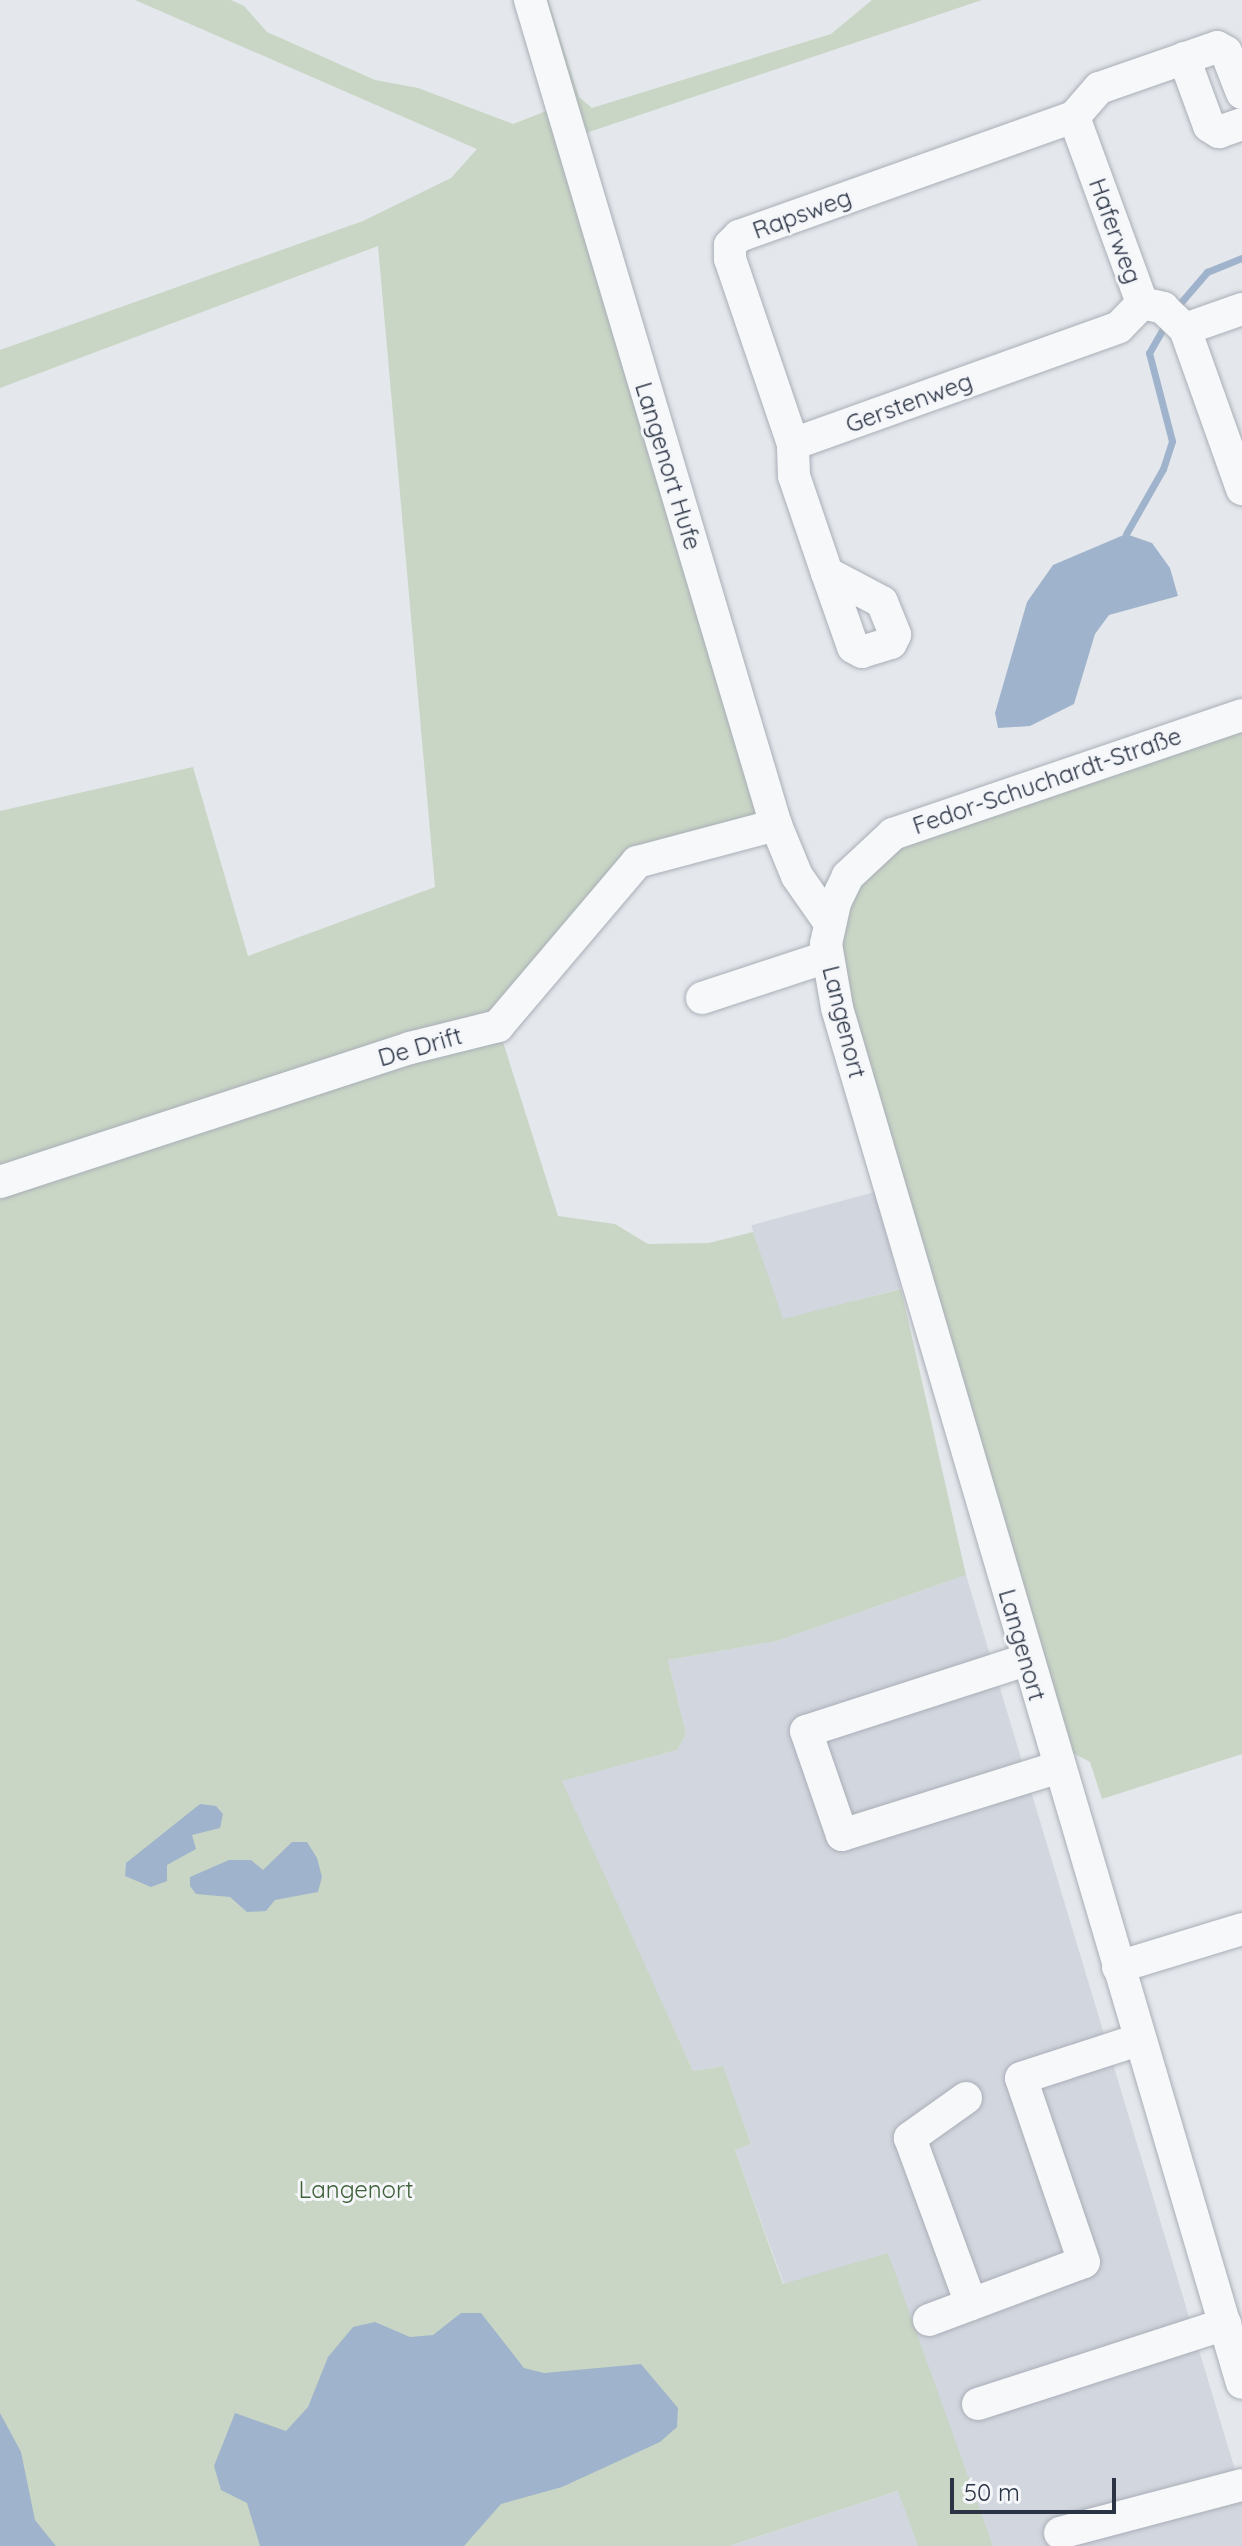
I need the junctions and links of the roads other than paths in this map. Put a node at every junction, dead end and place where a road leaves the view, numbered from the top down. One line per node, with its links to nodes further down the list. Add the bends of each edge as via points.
1 (530, 0): 13 (street, Langenort Hufe)
2 (1184, 58): 3 (street, via 1217,47 1226,52); 4 (street, via 1099,88); 5 (street, via 1209,126 1219,132)
3 (1242, 93)
4 (1074, 117): 6 (street, Haferweg); 9 (street, Rapsweg, via 739,236 730,245 730,259)
5 (1242, 124)
6 (1142, 303): 8 (street, Haferweg, via 1163,308); 9 (street, Gerstenweg, via 1119,327)
7 (1242, 309): 8 (street)
8 (1185, 329): 10 (street)
9 (793, 444): 11 (street, via 794,476)
10 (1242, 489)
11 (827, 573)
12 (1242, 715): 14 (street, Fedor-Schuchardt-Straße, via 893,834 848,876)
13 (776, 825): 14 (street, Langenort Hufe, via 797,876); 17 (street, De Drift, via 637,862 498,1026 410,1048)
14 (832, 912): 15 (street, Langenort)
15 (827, 957): 16 (street); 18 (street, Langenort, via 837,1008)
16 (702, 998)
17 (0, 1182)
18 (1026, 1660): 19 (street, Langenort); 19 (street, via 806,1731 842,1835)
19 (1059, 1767): 21 (street, Langenort)
20 (1242, 1929): 21 (street)
21 (1118, 1967): 22 (street, Langenort)
22 (1138, 2040): 24 (street, via 1021,2078 1084,2262); 26 (street, Langenort)
23 (966, 2098): 24 (street, via 910,2138)
24 (971, 2304): 25 (street)
25 (929, 2320)
26 (1225, 2324): 27 (street, Langenort); 28 (street)
27 (1242, 2383)
28 (978, 2404)
29 (1242, 2485): 30 (street)
30 (1060, 2533)

